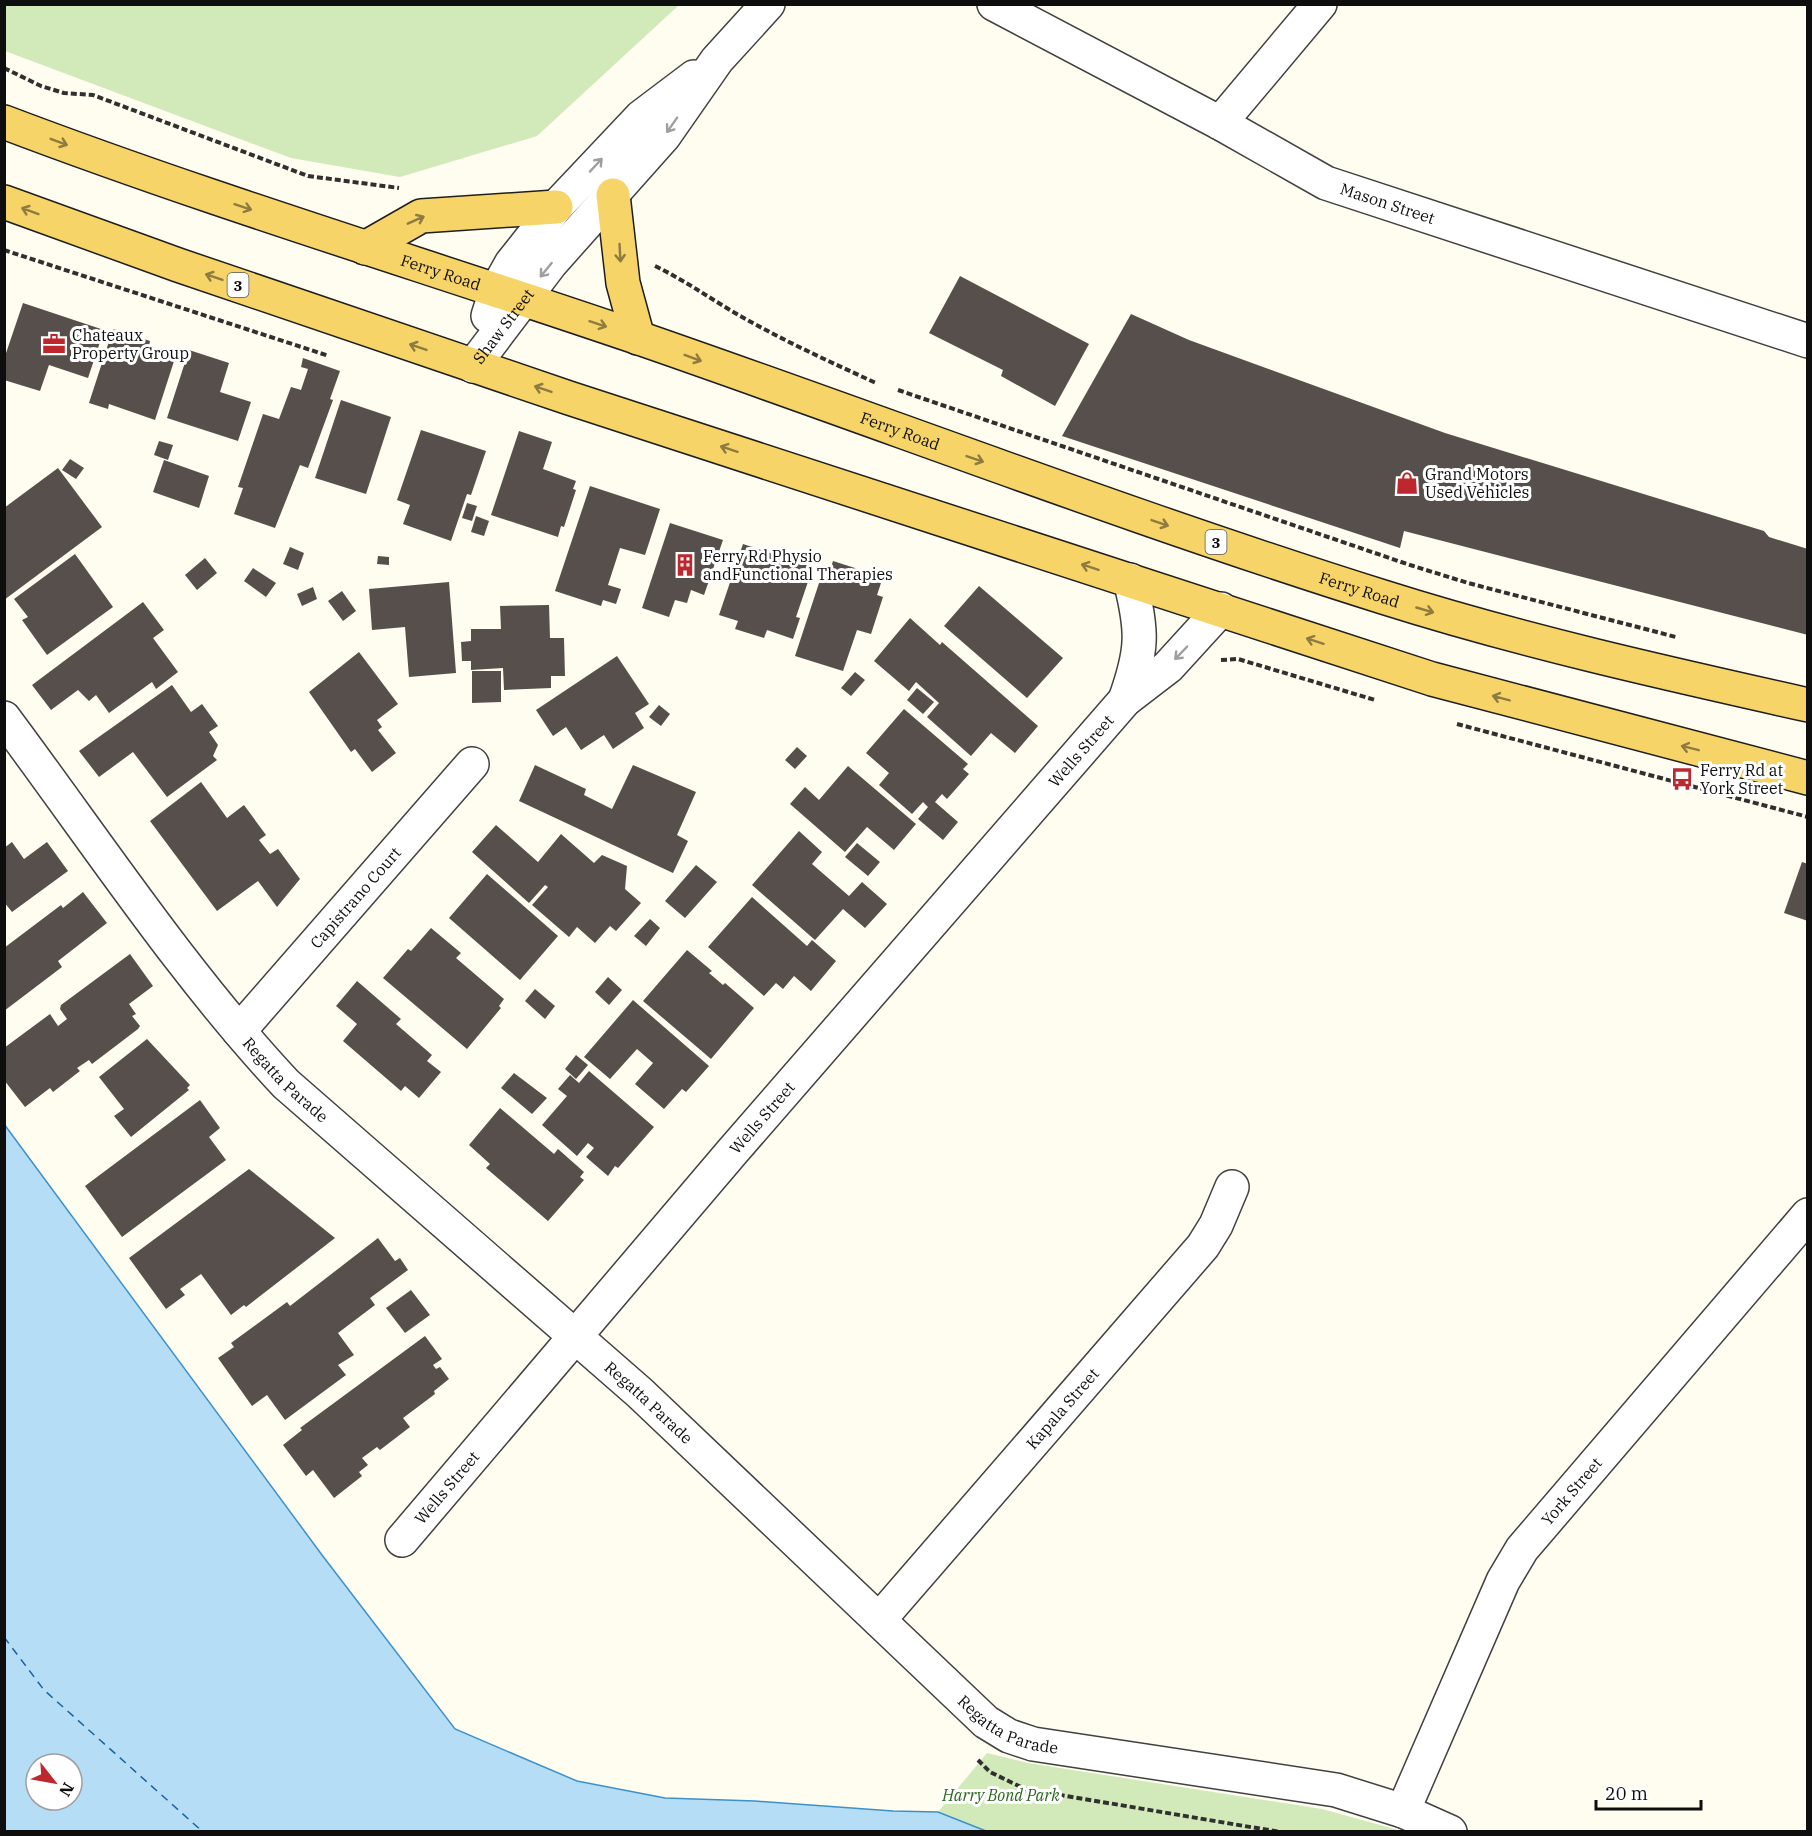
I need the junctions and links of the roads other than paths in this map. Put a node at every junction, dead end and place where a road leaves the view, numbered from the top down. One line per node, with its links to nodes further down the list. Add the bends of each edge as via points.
1 (768, 4): 4 (street, Shaw Street)
2 (994, 4): 6 (street, Mason Street)
3 (1320, 4): 6 (street)
4 (717, 60): 7 (street, Shaw Street, one-way to 7, via 664,136); 9 (street, Shaw Street, one-way to 4, via 641,117)
5 (4, 122): 10 (main road, Ferry Road / 3, one-way to 10)
6 (1220, 123): 13 (street, Mason Street, via 1326,183)
7 (613, 195): 11 (street, Shaw Street, one-way to 11); 12 (main road, one-way to 12, via 623,283)
8 (4, 202): 14 (main road, 3, one-way to 8)
9 (556, 207): 10 (main road, one-way to 9, via 421,216); 11 (street, Shaw Street, via 519,252)
10 (365, 248): 11 (main road, Ferry Road / 3)
11 (509, 295): 12 (main road, Ferry Road / 3, one-way to 12); 14 (street, Shaw Street)
12 (638, 338): 18 (main road, Ferry Road / 3, one-way to 18, via 1102,504 1386,598 1592,656)
13 (1808, 341)
14 (473, 366): 15 (main road, 3, one-way to 14)
15 (1130, 580): 16 (main road, 3); 17 (street, Wells Street, via 1141,638 1137,666)
16 (1221, 609): 17 (street, Wells Street, one-way to 17, via 1168,667); 21 (main road, 3, one-way to 16, via 1432,679)
17 (1125, 700): 25 (street, Wells Street)
18 (1808, 705)
19 (4, 718): 22 (street, Regatta Parade)
20 (472, 764): 22 (street, Capistrano Court)
21 (1808, 778)
22 (239, 1031): 25 (street, Regatta Parade, via 309,1107)
23 (1233, 1187): 27 (street, Kapala Street, via 1203,1246)
24 (1808, 1215): 28 (street, York Street, via 1522,1549 1503,1581)
25 (574, 1336): 26 (street, Wells Street); 27 (street, Regatta Parade, via 714,1461)
26 (402, 1540)
27 (879, 1620): 28 (street, Regatta Parade, via 978,1715 1024,1742 1336,1790)
28 (1403, 1811): 29 (street, Regatta Parade)
29 (1450, 1832)

